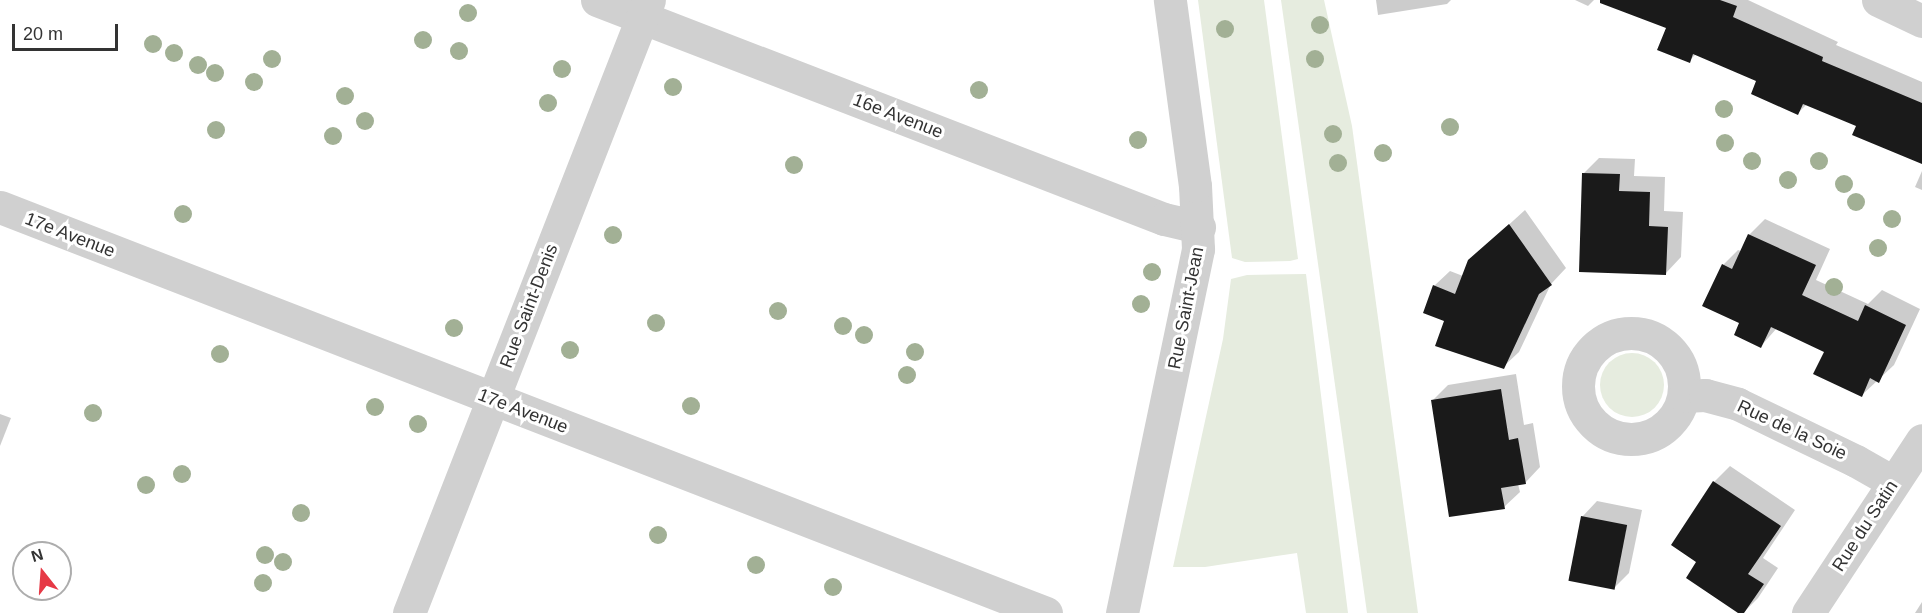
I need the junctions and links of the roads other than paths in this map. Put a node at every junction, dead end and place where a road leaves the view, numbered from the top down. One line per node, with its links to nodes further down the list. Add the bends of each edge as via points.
1 (597, 0): 4 (street, 16e Avenue)
2 (1170, 0): 7 (street, Rue Saint-Jean)
3 (1878, 0): 5 (street)
4 (646, 9): 7 (street, 16e Avenue, via 1164,219); 9 (street, Rue Saint-Denis)
5 (1922, 21)
6 (0, 207): 9 (street, 17e Avenue)
7 (1199, 227): 14 (street, Rue Saint-Jean, via 1194,278)
8 (1684, 396): 11 (street, Rue de la Soie, via 1705,395 1738,404 1856,460)
9 (492, 399): 12 (street, Rue Saint-Denis); 13 (street, 17e Avenue)
10 (1922, 440): 11 (street, Rue du Satin)
11 (1893, 482): 15 (street, Rue du Satin)
12 (409, 613)
13 (1046, 613)
14 (1122, 613)
15 (1808, 613)

